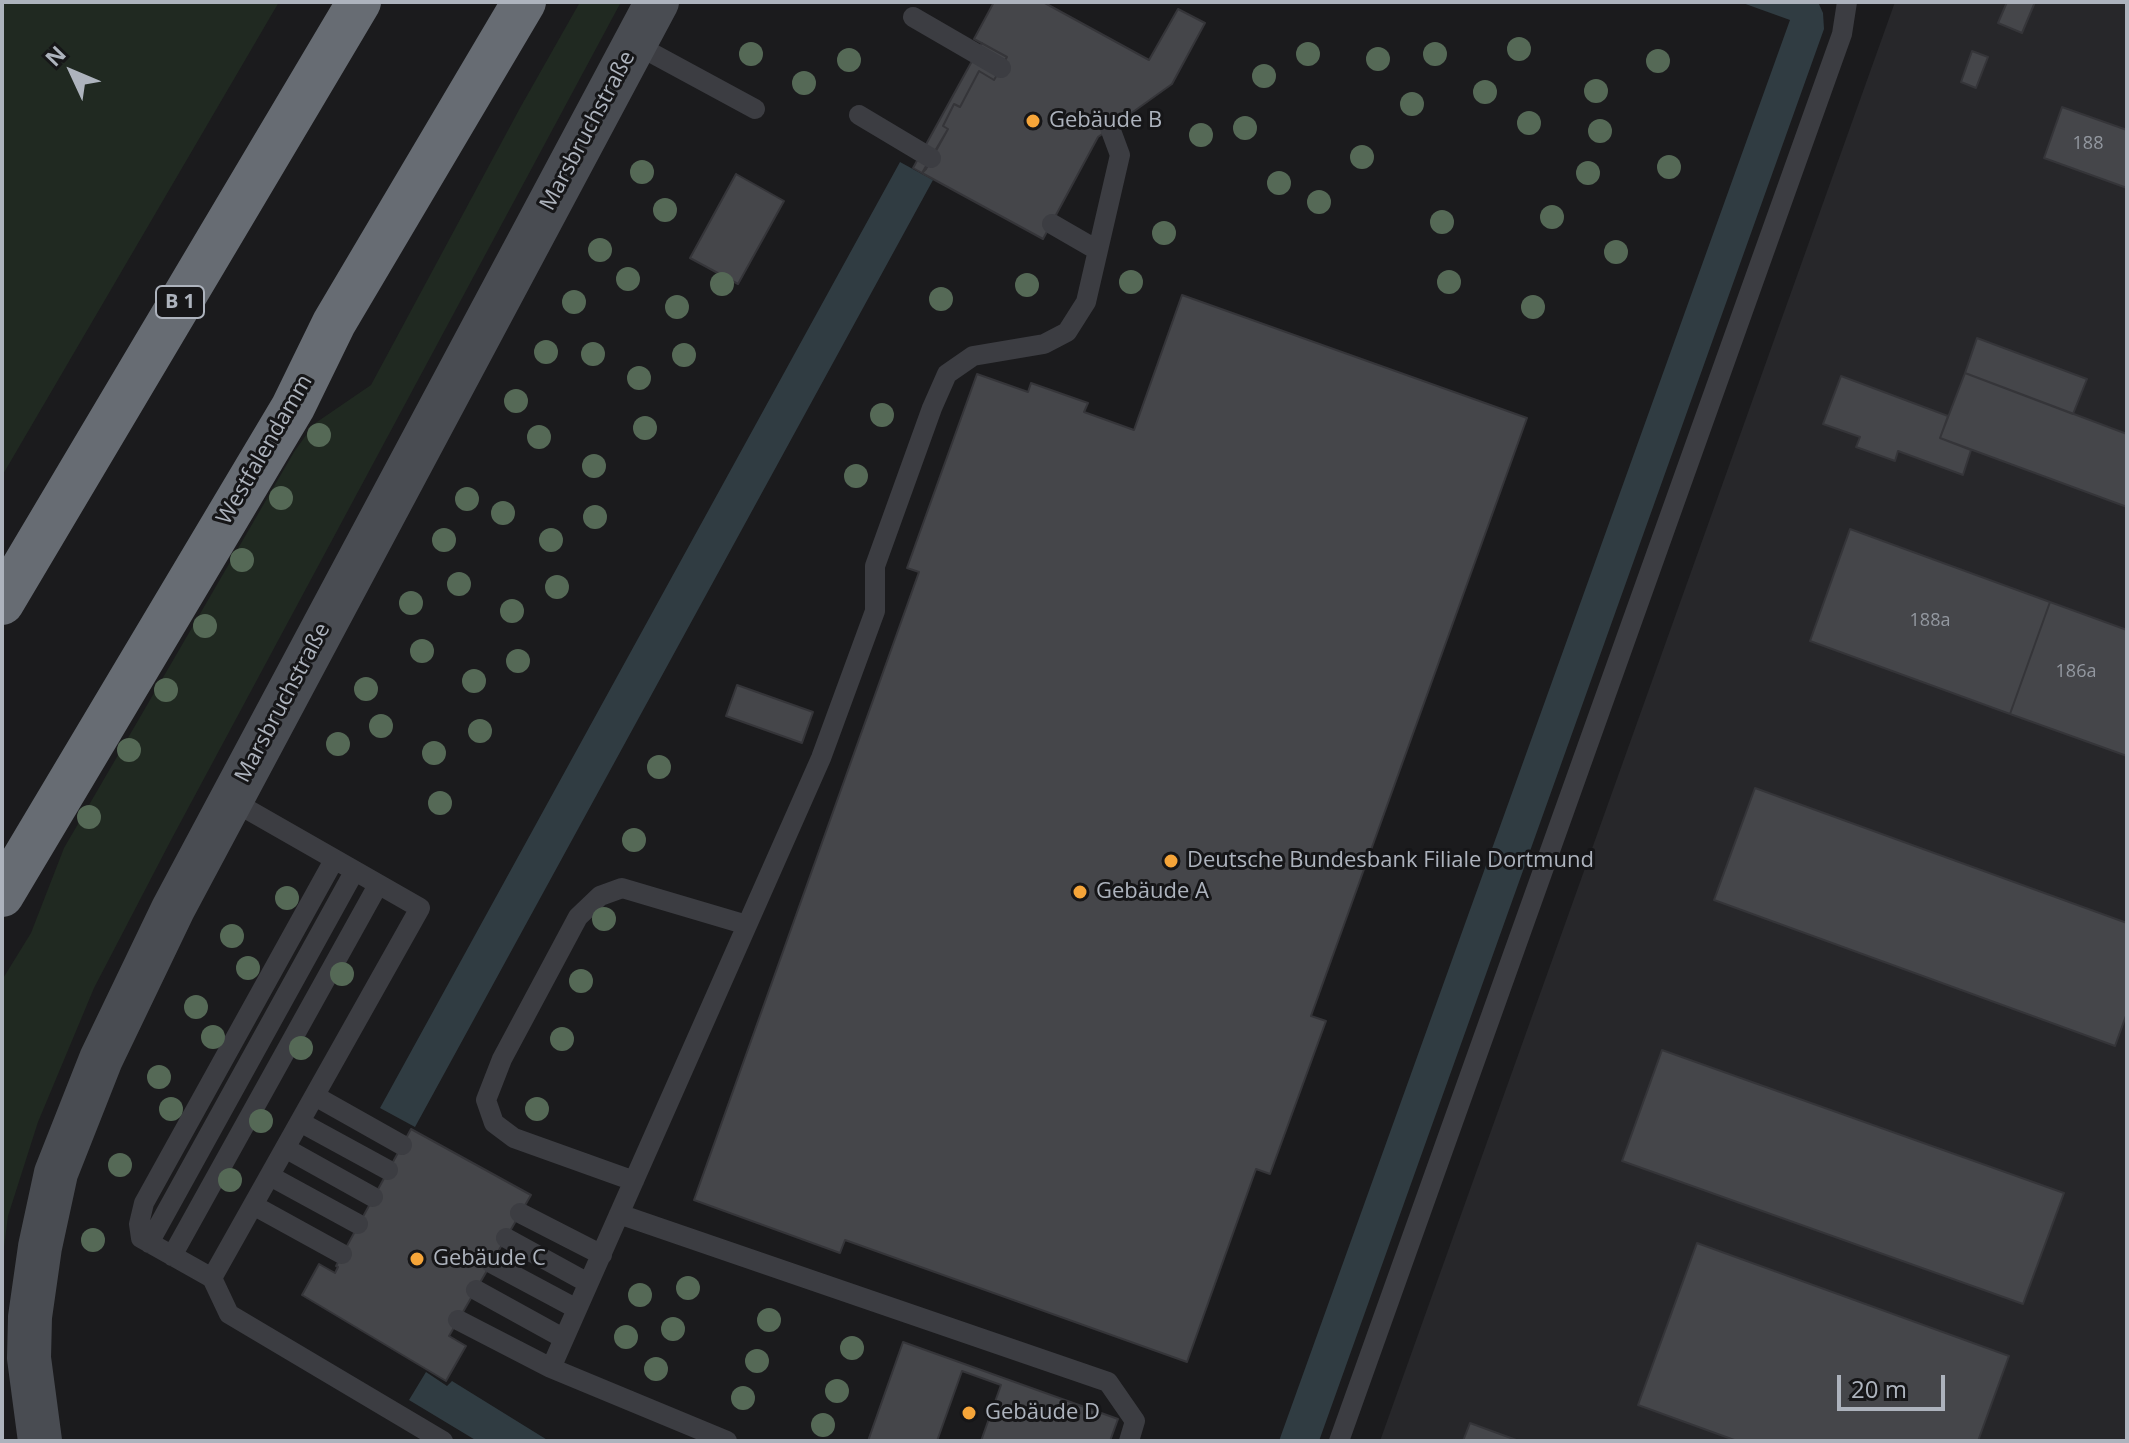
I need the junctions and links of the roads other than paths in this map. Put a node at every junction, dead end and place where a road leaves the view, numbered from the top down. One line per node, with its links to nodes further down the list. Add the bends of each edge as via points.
1 (359, 2): 14 (highway, B 1)
2 (524, 2): 19 (highway, Westfalendamm, via 334,323 293,407)
3 (657, 2): 6 (street, Marsbruchstraße)
4 (1847, 2): 50 (lane, via 1837,49)
5 (913, 17): 7 (lane)
6 (635, 44): 8 (lane); 15 (street, Marsbruchstraße)
7 (1001, 68)
8 (755, 109)
9 (859, 115): 11 (lane)
10 (1110, 128): 13 (lane, via 1120,155)
11 (931, 158)
12 (1052, 224): 13 (lane)
13 (1097, 250): 20 (lane, via 1086,302 1067,332 1044,344 973,356 947,374 875,566 875,611 821,758)
14 (2, 603)
15 (231, 800): 16 (lane); 46 (street, Marsbruchstraße, via 101,1059 56,1173 30,1317 29,1358)
16 (334, 860): 17 (lane); 34 (lane, via 144,1203 139,1224 141,1238)
17 (354, 872): 18 (lane); 34 (lane)
18 (378, 885): 21 (lane, via 420,908); 37 (lane)
19 (2, 895)
20 (747, 925): 27 (lane); 27 (lane, via 622,888 600,896 578,917 502,1059 486,1100 494,1123 514,1138)
21 (315, 1096): 22 (lane); 23 (lane)
22 (300, 1122): 24 (lane); 25 (lane)
23 (402, 1145)
24 (285, 1148): 26 (lane); 28 (lane)
25 (388, 1170)
26 (270, 1176): 29 (lane); 32 (lane)
27 (634, 1181): 31 (lane)
28 (373, 1197)
29 (253, 1205): 35 (lane); 39 (lane)
30 (520, 1213): 36 (lane)
31 (619, 1214): 36 (lane); 49 (lane, via 1108,1382 1135,1421)
32 (358, 1224)
33 (506, 1238): 40 (lane)
34 (149, 1243): 37 (lane)
35 (342, 1254)
36 (602, 1255): 40 (lane)
37 (172, 1256): 39 (lane)
38 (491, 1263): 42 (lane)
39 (212, 1278): 47 (lane, via 229,1314)
40 (588, 1283): 42 (lane)
41 (476, 1290): 44 (lane)
42 (577, 1309): 44 (lane)
43 (458, 1320): 45 (lane)
44 (563, 1338): 45 (lane)
45 (551, 1368): 48 (lane)
46 (40, 1441)
47 (443, 1441)
48 (727, 1441)
49 (1129, 1441)
50 (1339, 1441)

